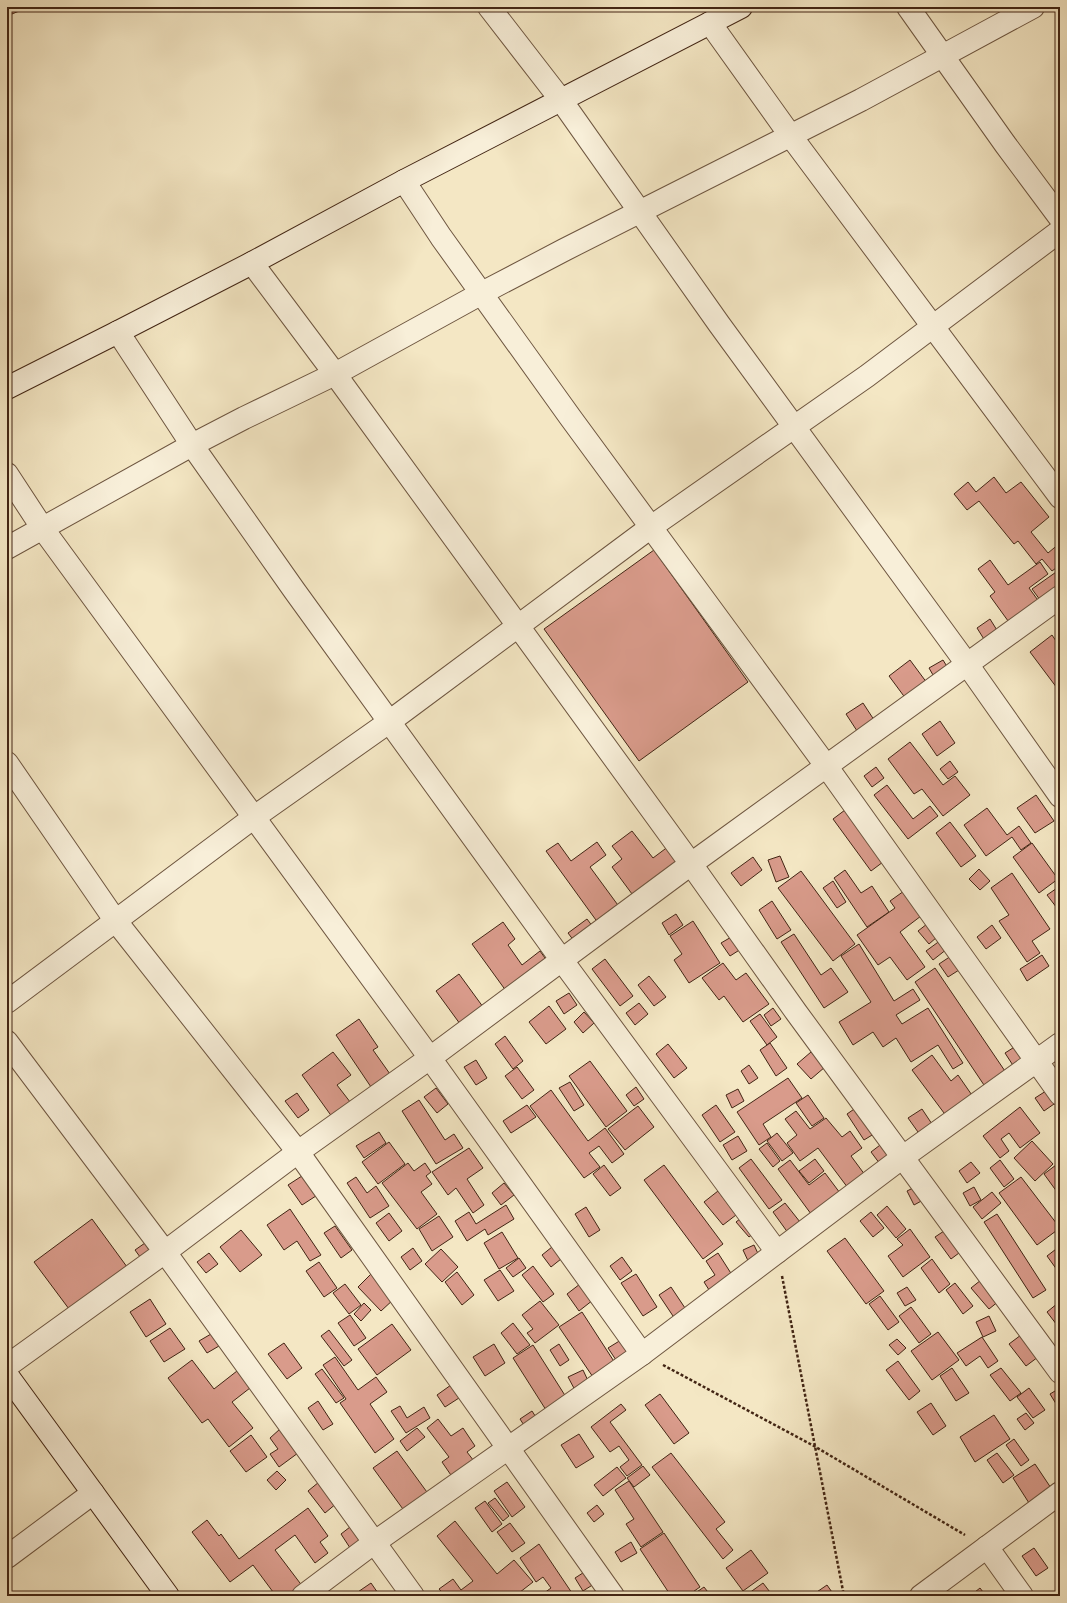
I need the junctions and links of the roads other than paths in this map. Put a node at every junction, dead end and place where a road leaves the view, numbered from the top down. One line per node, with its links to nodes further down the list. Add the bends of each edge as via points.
1 (489, 7): 7 (street)
2 (908, 7): 6 (street)
3 (1033, 7): 6 (street)
4 (735, 8): 5 (street)
5 (710, 23): 7 (street); 8 (street)
6 (943, 57): 8 (street); 11 (street)
7 (561, 100): 9 (street); 10 (street)
8 (790, 135): 10 (street); 15 (street)
9 (404, 181): 13 (street); 14 (street)
10 (639, 212): 14 (street); 19 (street)
11 (1060, 218)
12 (1060, 231): 15 (street)
13 (252, 263): 16 (street); 17 (street)
14 (482, 293): 17 (street); 23 (street)
15 (933, 327): 19 (street); 22 (street)
16 (118, 332): 18 (street); 20 (street)
17 (335, 374): 20 (street); 27 (street)
18 (7, 388)
19 (794, 426): 23 (street); 28 (street)
20 (192, 445): 24 (street); 29 (street)
21 (7, 474): 24 (street)
22 (1060, 496)
23 (651, 528): 27 (street); 31 (street)
24 (43, 529): 25 (street); 33 (street)
25 (7, 548)
26 (1060, 598): 28 (street)
27 (518, 626): 29 (street); 34 (street)
28 (966, 664): 31 (street); 32 (street)
29 (389, 722): 33 (street); 36 (street)
30 (7, 763): 35 (street)
31 (827, 767): 34 (street); 41 (street)
32 (1060, 796)
33 (253, 818): 35 (street); 40 (street)
34 (691, 864): 36 (street); 44 (street)
35 (115, 920): 37 (street); 43 (street)
36 (561, 959): 40 (street); 46 (street)
37 (7, 1002)
38 (7, 1042): 45 (street)
39 (1060, 1044): 41 (street)
40 (430, 1058): 43 (street); 47 (street)
41 (1036, 1060): 42 (street); 44 (street)
42 (1060, 1094)
43 (298, 1152): 45 (street); 51 (street)
44 (903, 1157): 46 (street); 49 (street)
45 (165, 1252): 48 (street); 54 (street)
46 (777, 1252): 47 (street)
47 (642, 1354): 51 (street)
48 (7, 1366)
49 (1060, 1372)
50 (7, 1374): 52 (street)
51 (508, 1449): 54 (street); 60 (street)
52 (93, 1493): 56 (street); 57 (street)
53 (1060, 1493): 55 (street)
54 (375, 1542): 58 (street); 59 (street)
55 (987, 1548): 61 (street); 62 (street)
56 (7, 1556)
57 (168, 1596)
58 (303, 1596)
59 (413, 1596)
60 (613, 1596)
61 (921, 1596)
62 (1022, 1596)

